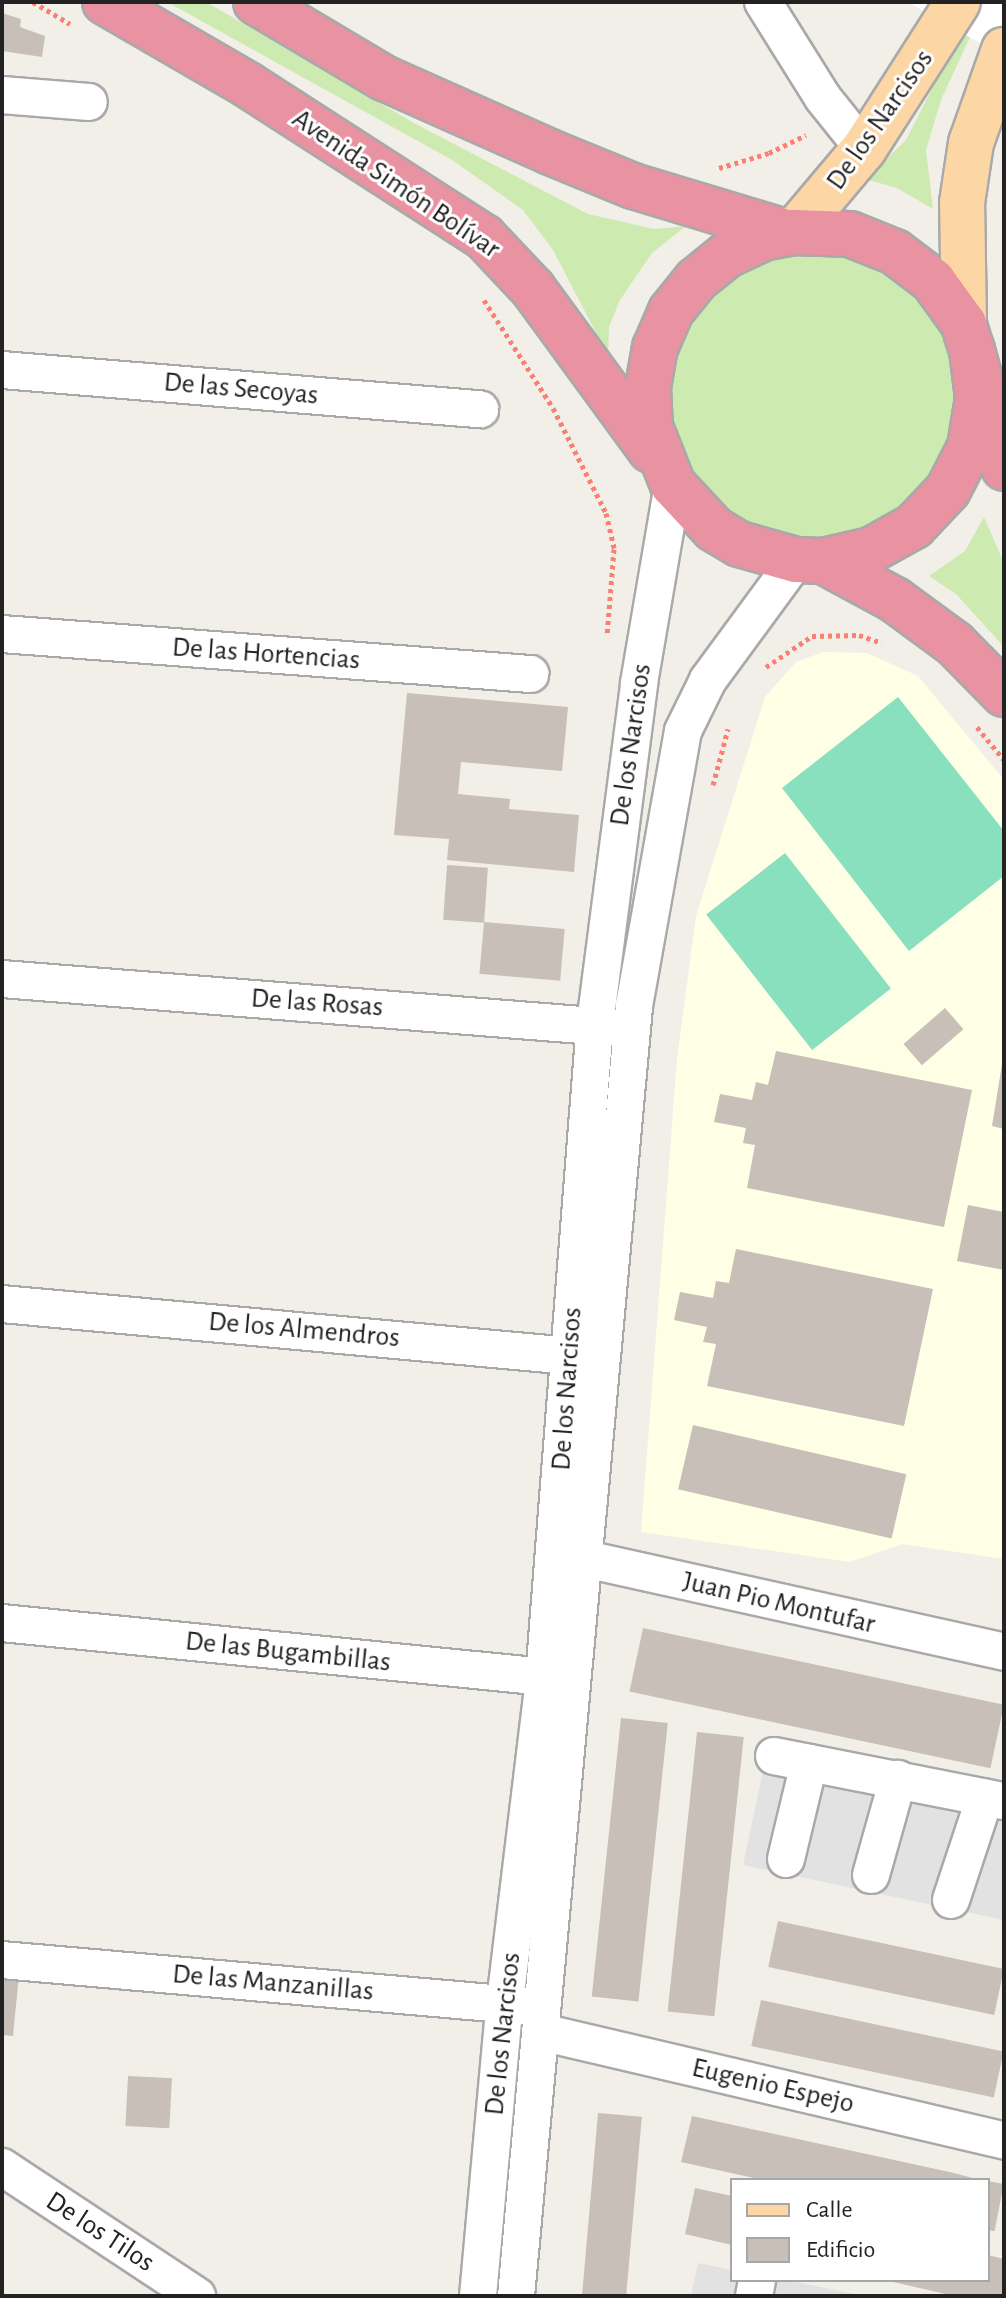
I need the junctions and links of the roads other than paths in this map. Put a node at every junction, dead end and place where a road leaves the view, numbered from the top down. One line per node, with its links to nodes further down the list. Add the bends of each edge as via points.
1 (105, 2): 14 (highway, Avenida Simón Bolívar, via 248,85 484,237 533,289)
2 (256, 2): 9 (highway, Avenida Simón Bolívar, via 384,78 550,152 633,186)
3 (763, 2): 8 (street, via 836,116)
4 (952, 13): 8 (main road, De los Narcisos)
5 (1002, 52): 10 (main road, via 971,143 962,203)
6 (2, 95): 7 (street)
7 (89, 102)
8 (864, 149): 9 (main road, De los Narcisos)
9 (792, 233): 10 (highway, Avenida Simón Bolívar, via 850,234 895,252 933,281); 14 (highway, Avenida Simón Bolívar, via 727,255 696,280 671,311 655,348 648,387 650,427)
10 (968, 337): 13 (highway, Avenida Simón Bolívar); 15 (highway, Avenida Simón Bolívar, via 978,398 970,447 948,490 914,526 871,550)
11 (2, 370): 12 (street, De las Secoyas)
12 (480, 409)
13 (1004, 468)
14 (668, 475): 15 (highway, Avenida Simón Bolívar, via 714,529 753,550); 20 (street, De los Narcisos)
15 (810, 560): 18 (highway, Avenida Simón Bolívar, via 895,600 955,644); 21 (street, De los Narcisos, via 708,680 683,731)
16 (2, 634): 17 (street, De las Hortencias)
17 (530, 674)
18 (987, 706)
19 (2, 979): 20 (street, De las Rosas)
20 (595, 1024): 21 (street, De las Rosas); 23 (street, De los Narcisos)
21 (633, 1029): 23 (street, De los Narcisos)
22 (2, 1304): 23 (street, De los Almendros)
23 (588, 1357): 24 (street, De los Narcisos)
24 (569, 1556): 26 (street, Juan Pio Montufar); 27 (street, De los Narcisos)
25 (2, 1623): 27 (street, De las Bugambillas)
26 (1004, 1652)
27 (560, 1679): 36 (street, De los Narcisos); 37 (street, De los Narcisos)
28 (774, 1756): 29 (street)
29 (809, 1763): 30 (street); 32 (street)
30 (898, 1779): 31 (street); 33 (street)
31 (994, 1799): 34 (street)
32 (786, 1859)
33 (871, 1875)
34 (951, 1900)
35 (2, 1960): 36 (street, De las Manzanillas)
36 (505, 2002): 37 (street, De las Manzanillas); 41 (street, De los Narcisos)
37 (542, 2020): 38 (street, Eugenio Espejo); 42 (street, De los Narcisos)
38 (1004, 2141)
39 (2, 2167): 40 (street, De los Tilos)
40 (197, 2296)
41 (478, 2296)
42 (516, 2296)

